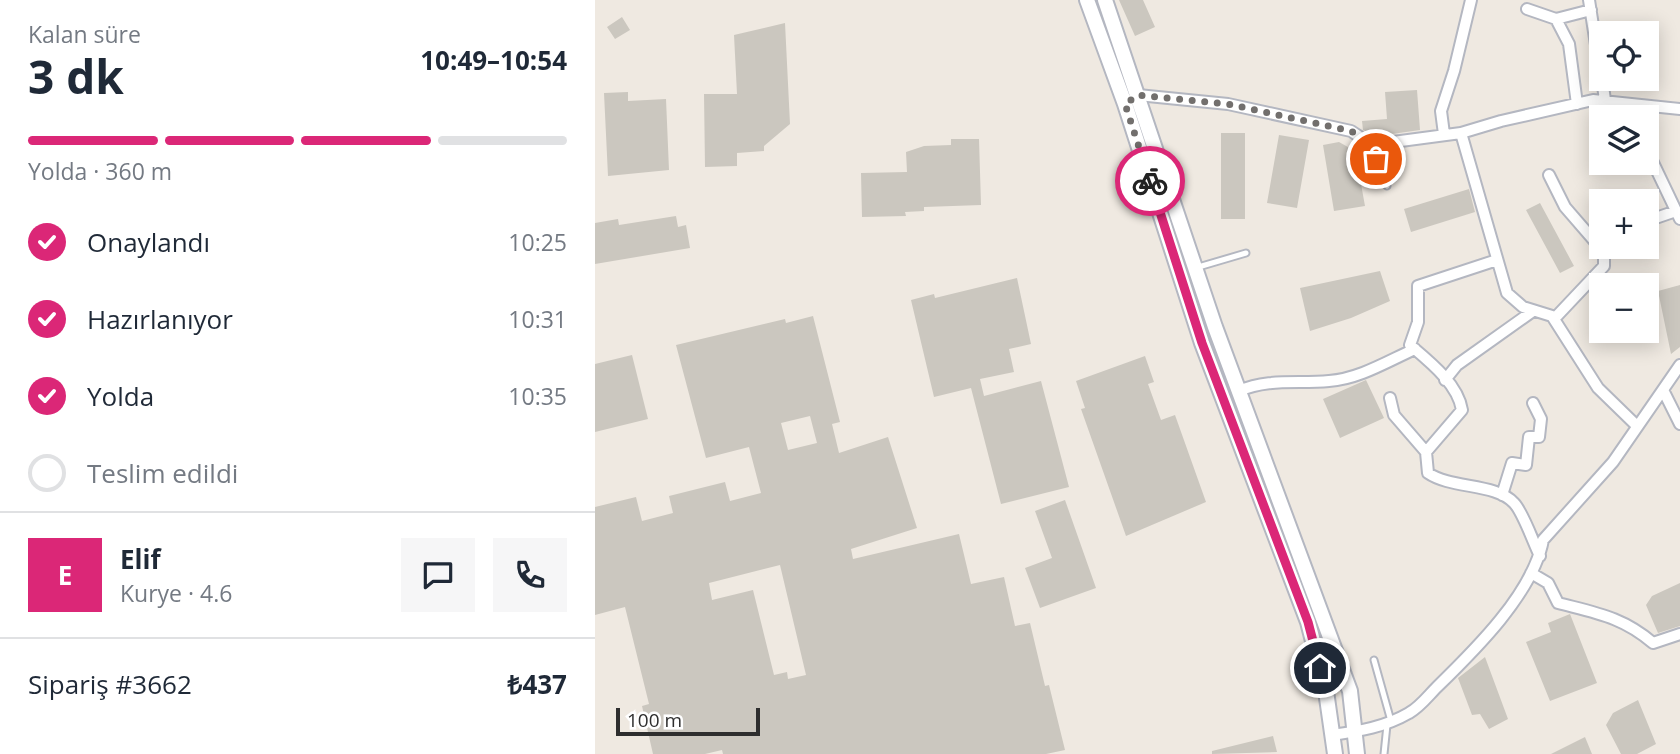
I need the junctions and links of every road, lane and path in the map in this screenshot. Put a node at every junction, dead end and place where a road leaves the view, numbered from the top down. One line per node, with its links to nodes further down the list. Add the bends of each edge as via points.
1 (1087, 0): 11 (main road)
2 (1105, 0): 8 (main road)
3 (1471, 0): 15 (street, via 1441,111)
4 (1590, 5): 6 (street)
5 (1527, 9): 6 (street)
6 (1556, 19): 12 (street, via 1569,44)
7 (1603, 91): 9 (street)
8 (1138, 95): 11 (street); 16 (street, via 1228,104 1351,131); 26 (main road)
9 (1605, 100): 10 (street); 12 (street)
10 (1617, 103): 13 (street)
11 (1125, 104): 46 (main road, via 1202,343 1308,622)
12 (1577, 104): 14 (street)
13 (1680, 109)
14 (1461, 133): 15 (street); 25 (street)
15 (1444, 134): 16 (street)
16 (1374, 144): 19 (lane, via 1378,174)
17 (1549, 175): 22 (street, via 1565,207)
18 (1659, 175): 20 (street)
19 (1387, 186)
20 (1678, 215): 21 (street)
21 (1659, 219)
22 (1589, 232)
23 (1246, 253): 26 (lane)
24 (1605, 259): 28 (street, via 1604,266)
25 (1497, 260): 27 (street, via 1507,293); 29 (street, via 1418,286 1418,322 1410,345)
26 (1195, 268): 33 (main road)
27 (1533, 311): 28 (street); 31 (street, via 1457,365)
28 (1554, 319): 37 (street, via 1598,388)
29 (1415, 349): 31 (street); 33 (street, via 1330,382 1254,384)
30 (1680, 365): 32 (street)
31 (1445, 380): 38 (street, via 1460,397 1462,410)
32 (1663, 390): 36 (street); 37 (street)
33 (1239, 391): 45 (main road, via 1350,691)
34 (1390, 397): 38 (street, via 1394,415)
35 (1533, 403): 39 (street, via 1541,419 1539,437 1529,437 1526,466 1512,463)
36 (1680, 424)
37 (1636, 425): 40 (street, via 1613,463 1543,540)
38 (1426, 452): 39 (street, via 1427,473 1440,481)
39 (1502, 495): 40 (street, via 1515,503)
40 (1540, 556): 41 (street)
41 (1531, 573): 42 (street, via 1548,583 1558,603 1619,619 1653,643); 44 (street, via 1494,626 1455,670 1413,711)
42 (1680, 634)
43 (1374, 660): 44 (lane)
44 (1389, 723): 45 (street); 49 (lane)
45 (1354, 732): 46 (street); 48 (main road)
46 (1332, 735): 47 (main road)
47 (1335, 754)
48 (1357, 754)
49 (1384, 754)

